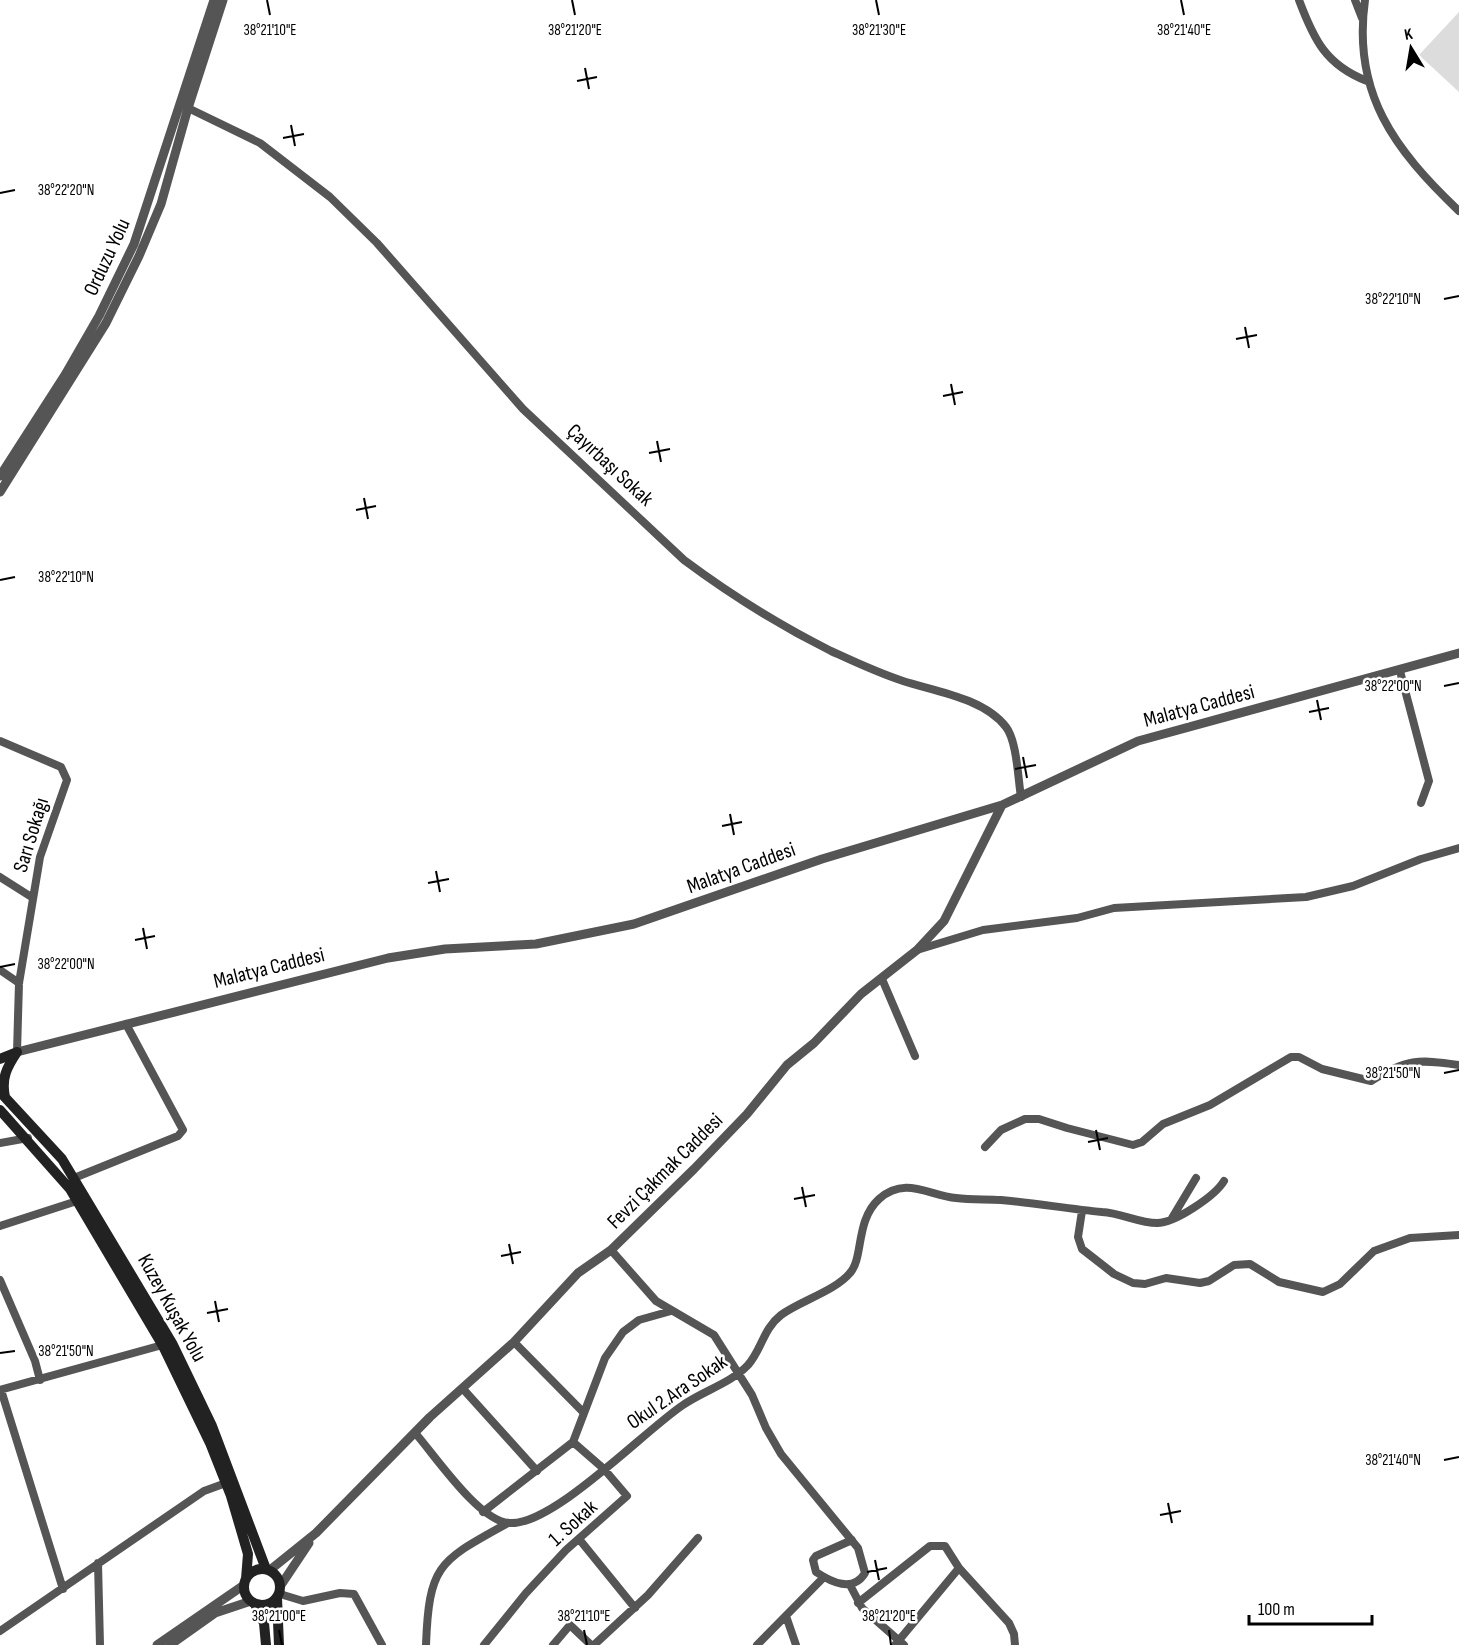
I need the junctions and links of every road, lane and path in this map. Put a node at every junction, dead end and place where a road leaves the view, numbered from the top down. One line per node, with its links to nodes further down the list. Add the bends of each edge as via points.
1 (214, 0): 10 (street, Orduzu Yolu, via 134,244 65,375)
2 (223, 0): 8 (street)
3 (1299, 0): 7 (street, via 1325,54 1335,65)
4 (1355, 0): 6 (street)
5 (1365, 0): 6 (street)
6 (1363, 20): 7 (street)
7 (1368, 81): 9 (street, via 1383,123)
8 (188, 108): 11 (street, via 162,204 139,256 106,323); 15 (street, Çayırbaşı Sokak, via 260,143 330,197 377,243 524,409 684,560 760,613 832,651 882,673 949,693 998,719 1007,728 1012,743)
9 (1459, 211)
10 (0, 476)
11 (0, 492)
12 (1459, 653): 13 (street, Malatya Caddesi)
13 (1400, 671): 15 (street, Malatya Caddesi, via 1138,741); 16 (street, via 1429,781)
14 (0, 741): 20 (street, Sarı Sokağı, via 61,767 67,780 40,857)
15 (1022, 797): 17 (street, Malatya Caddesi)
16 (1421, 803)
17 (1002, 805): 21 (street, Fevzi Çakmak Caddesi, via 944,921); 25 (street, Malatya Caddesi, via 831,856 634,924 536,944 388,958)
18 (1459, 849): 21 (street, via 1421,859 1353,886 1306,897 1114,908 1077,918 983,930)
19 (0, 877): 20 (street)
20 (33, 898): 24 (street, Sarı Sokağı)
21 (917, 950): 23 (street, Fevzi Çakmak Caddesi)
22 (0, 970): 24 (street)
23 (882, 979): 28 (street); 44 (street, Fevzi Çakmak Caddesi, via 861,993 814,1043 787,1065 721,1142)
24 (19, 983): 27 (street, Sarı Sokağı)
25 (126, 1024): 27 (street, Malatya Caddesi); 36 (street, via 183,1130 178,1136)
26 (0, 1052): 27 (main road)
27 (17, 1052): 29 (main road); 31 (main road, via 6,1070)
28 (915, 1056)
29 (0, 1059)
30 (1459, 1065): 35 (street, via 1416,1061 1396,1065 1371,1082 1291,1057 1210,1105 1163,1125 1142,1142 1132,1144 1032,1119 1008,1125)
31 (3, 1094): 36 (main road, Kuzey Kuşak Yolu, via 40,1132)
32 (0, 1110): 33 (main road, Kuzey Kuşak Yolu)
33 (28, 1138): 34 (street); 39 (main road, Kuzey Kuşak Yolu)
34 (0, 1143)
35 (985, 1148)
36 (74, 1178): 48 (main road, Kuzey Kuşak Yolu)
37 (1196, 1178): 41 (street)
38 (1224, 1181): 41 (street, via 1217,1192)
39 (77, 1201): 42 (street); 48 (main road, Kuzey Kuşak Yolu)
40 (1082, 1211): 41 (street, Okul 2.Ara Sokak, via 1158,1223); 43 (street, via 1078,1237 1082,1248 1114,1274 1144,1284 1166,1278 1200,1283 1234,1265 1250,1264 1279,1282 1323,1292 1340,1284 1374,1251 1410,1238); 49 (street, Okul 2.Ara Sokak, via 954,1198 920,1188 890,1192 866,1219 850,1274 768,1326 749,1364)
41 (1171, 1220)
42 (0, 1226)
43 (1459, 1235)
44 (611, 1250): 46 (street, via 656,1301); 47 (street, Fevzi Çakmak Caddesi, via 578,1273)
45 (0, 1280): 50 (street)
46 (671, 1311): 49 (street, via 714,1335); 53 (street, via 639,1320 623,1332 605,1358)
47 (514, 1342): 52 (street, Fevzi Çakmak Caddesi); 53 (street)
48 (167, 1344): 50 (street); 58 (main road, Kuzey Kuşak Yolu); 67 (main road, Kuzey Kuşak Yolu, via 212,1426)
49 (738, 1374): 56 (street, Okul 2.Ara Sokak, via 684,1405); 64 (street, via 781,1454)
50 (40, 1380): 51 (street)
51 (1, 1390): 71 (street)
52 (464, 1390): 54 (street, Fevzi Çakmak Caddesi, via 430,1417); 57 (street)
53 (583, 1412): 55 (street)
54 (416, 1434): 59 (street); 61 (street, Fevzi Çakmak Caddesi)
55 (573, 1442): 56 (street); 57 (street)
56 (604, 1469): 60 (street, Okul 2.Ara Sokak, via 540,1515); 63 (street, 1. Sokak, via 627,1496)
57 (537, 1471): 59 (street)
58 (226, 1483): 65 (street, via 204,1491); 69 (main road, Kuzey Kuşak Yolu, via 248,1554)
59 (483, 1512): 60 (street)
60 (508, 1523): 85 (street, Okul 2.Ara Sokak, via 449,1557 431,1588)
61 (315, 1533): 67 (street); 72 (street)
62 (698, 1538): 75 (street)
63 (579, 1539): 75 (street); 86 (street, 1. Sokak, via 526,1593)
64 (852, 1540): 68 (street, via 816,1556 813,1566); 70 (street, via 862,1557 865,1573)
65 (98, 1563): 71 (street); 79 (street)
66 (959, 1568): 74 (street, via 945,1546 930,1546); 78 (street); 91 (street, via 1003,1614 1014,1634)
67 (268, 1569): 69 (main road, via 254,1570); 72 (main road, via 278,1576)
68 (824, 1577): 70 (street); 76 (street)
69 (245, 1582): 73 (main road); 80 (street)
70 (850, 1585): 74 (street)
71 (63, 1589): 77 (street)
72 (279, 1592): 73 (main road, via 271,1603); 83 (main road); 84 (street, via 303,1601 354,1593)
73 (253, 1602): 81 (street, via 215,1613); 82 (main road, via 264,1623)
74 (858, 1603): 78 (street)
75 (635, 1608): 88 (street)
76 (786, 1616): 89 (street); 90 (street)
77 (0, 1631)
78 (899, 1644)
79 (100, 1645)
80 (157, 1645)
81 (170, 1645)
82 (266, 1645)
83 (279, 1645)
84 (382, 1645)
85 (426, 1645)
86 (484, 1645)
87 (553, 1645): 88 (street, via 570,1625)
88 (593, 1645)
89 (757, 1645)
90 (796, 1645)
91 (1015, 1645)

